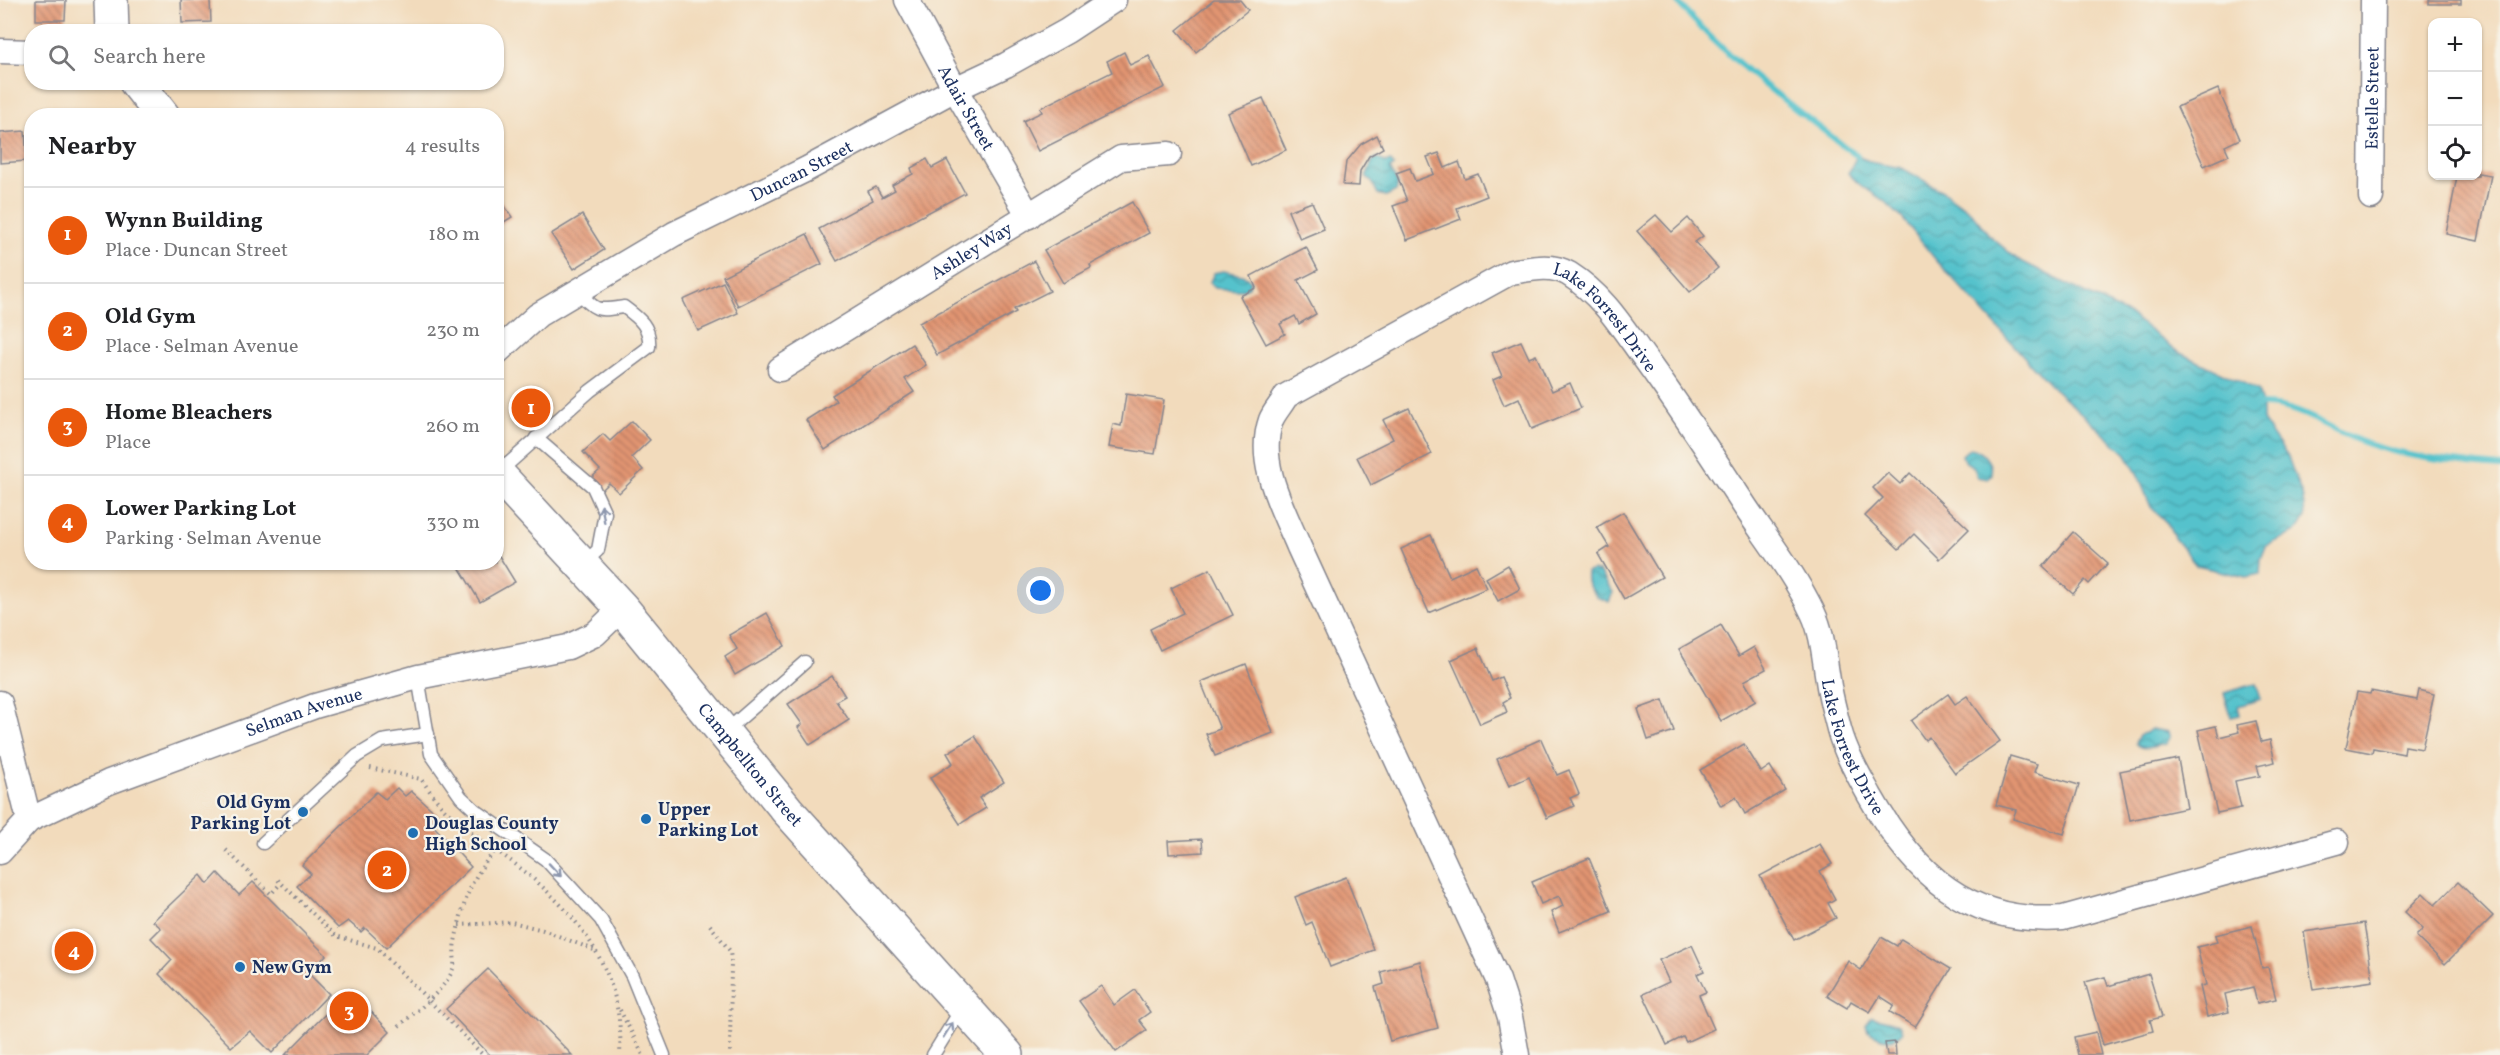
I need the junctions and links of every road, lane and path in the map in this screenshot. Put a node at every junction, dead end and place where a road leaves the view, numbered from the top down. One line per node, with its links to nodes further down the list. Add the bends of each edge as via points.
1 (111, 0): 5 (main road)
2 (907, 0): 8 (street, Adair Street)
3 (1114, 0): 8 (street, Duncan Street, via 1067,31)
4 (2373, 0): 12 (street, Estelle Street)
5 (112, 24)
6 (0, 51): 7 (street)
7 (24, 52)
8 (955, 89): 13 (street, Adair Street); 14 (street, Duncan Street, via 807,169 674,234)
9 (142, 90): 10 (main road)
10 (157, 108)
11 (1168, 154): 13 (street, Ashley Way, via 1121,158)
12 (2371, 196)
13 (1029, 216): 16 (street, Ashley Way)
14 (578, 291): 15 (street, Duncan Street, via 538,315); 17 (lane, via 592,307 624,307 643,320 650,347 590,391)
15 (504, 346)
16 (780, 369)
17 (536, 438): 18 (lane); 20 (lane, one-way to 17, via 598,550 605,513 593,487)
18 (504, 466)
19 (504, 480): 20 (main road, Campbellton Street)
20 (582, 564): 21 (main road, Campbellton Street)
21 (622, 608): 23 (street, Selman Avenue, via 595,634 568,647); 25 (main road, Campbellton Street)
22 (805, 662): 25 (lane)
23 (418, 677): 26 (lane); 28 (street, Selman Avenue, via 315,706 109,782)
24 (0, 703): 28 (street)
25 (724, 733): 39 (main road, Campbellton Street, via 787,810)
26 (428, 734): 30 (lane, via 382,741 357,756); 44 (lane, one-way to 44, via 431,754 452,786 475,810 545,859 601,920 632,976)
27 (366, 767): 32 (path, via 421,779 441,806)
28 (29, 820): 33 (street, Selman Avenue)
29 (2337, 842): 48 (street, Lake Forrest Drive, via 2063,918 2040,920 2008,915 1950,893 1908,855 1862,781 1840,733 1814,614 1690,422 1600,297 1566,273 1542,267 1510,272 1286,396 1271,420 1266,456 1299,547 1498,980)
30 (264, 843)
31 (226, 850): 37 (path, via 271,894 280,882 336,936 378,948)
32 (496, 850): 34 (path, via 476,873); 36 (path, via 558,903)
33 (0, 852)
34 (459, 925): 36 (path, via 512,922); 37 (path, via 454,968)
35 (710, 925): 45 (path, via 730,951)
36 (596, 951): 38 (path, via 609,976)
37 (429, 999): 40 (path); 41 (path)
38 (616, 1004): 42 (path); 43 (path)
39 (963, 1006): 46 (lane, one-way to 39); 47 (main road, Campbellton Street)
40 (399, 1026)
41 (483, 1055)
42 (620, 1055)
43 (643, 1055)
44 (664, 1055)
45 (730, 1055)
46 (933, 1055)
47 (1007, 1055)
48 (1517, 1055)

